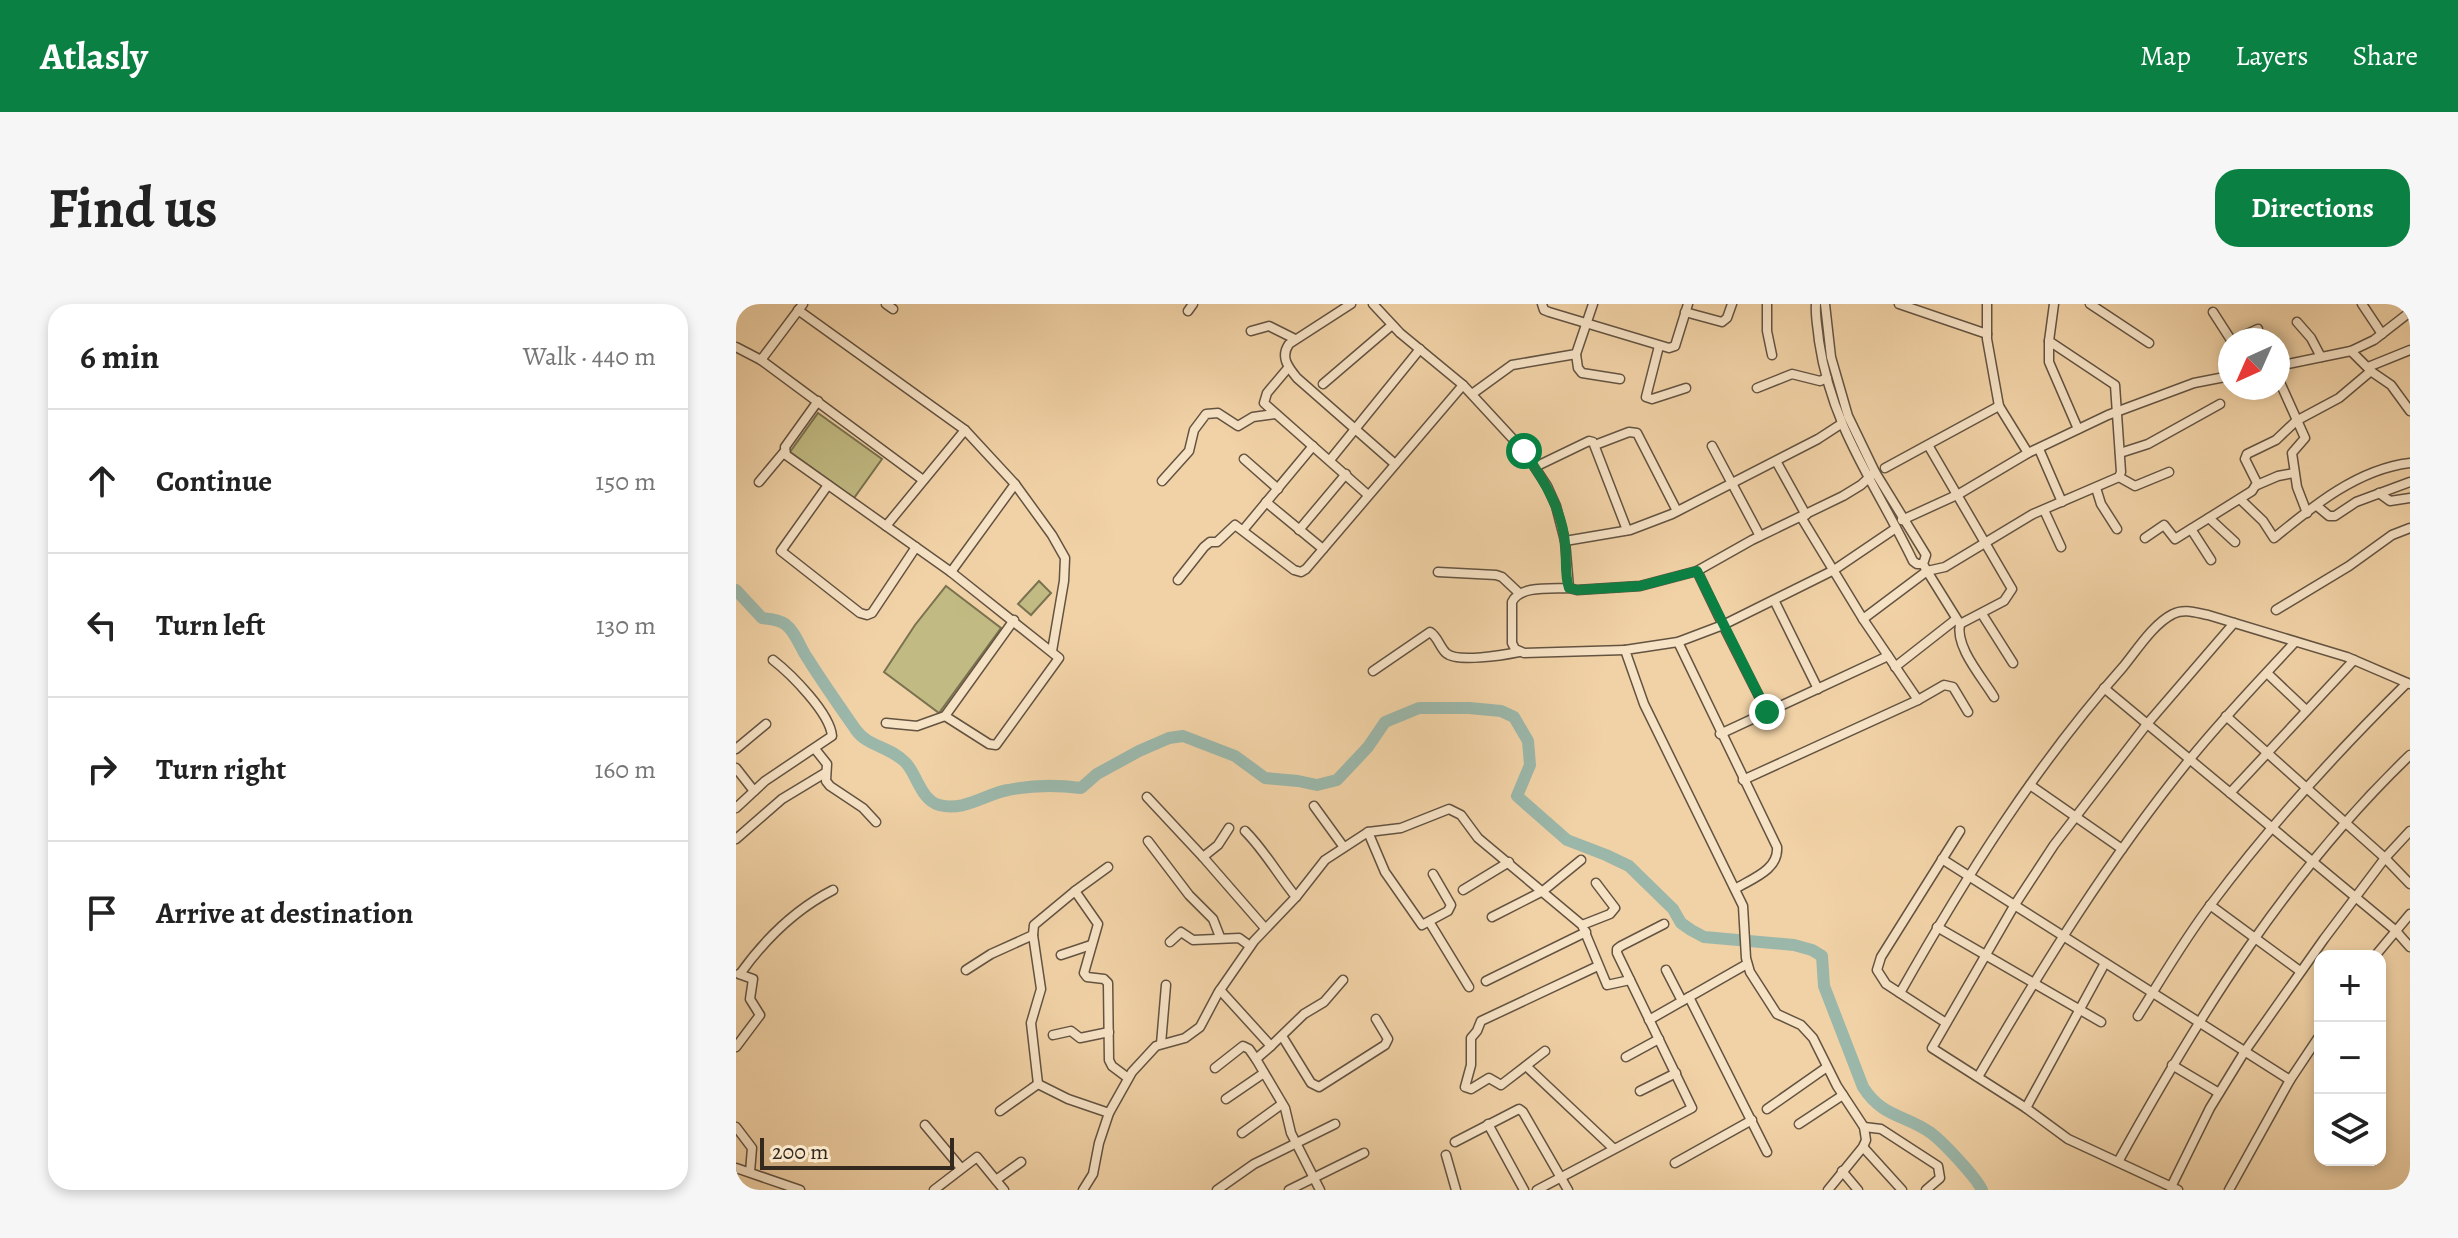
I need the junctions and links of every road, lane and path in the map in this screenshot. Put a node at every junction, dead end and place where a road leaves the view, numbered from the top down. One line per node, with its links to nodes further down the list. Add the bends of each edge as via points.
1 (1351, 304): 26 (street)
2 (1373, 304): 21 (street)
3 (1542, 304): 20 (street, via 1549,312)
4 (1593, 304): 20 (street)
5 (1676, 304): 16 (street)
6 (1732, 304): 16 (street, via 1722,322)
7 (1767, 304): 35 (street)
8 (1816, 304): 41 (street)
9 (1825, 304): 81 (street, via 1831,357)
10 (1899, 304): 24 (street)
11 (1987, 304): 24 (street)
12 (2054, 304): 27 (street)
13 (2090, 304): 28 (street)
14 (2362, 304): 25 (street)
15 (800, 307): 37 (street); 62 (street)
16 (1687, 308): 29 (street, via 1675,346)
17 (2213, 312): 22 (street)
18 (2410, 312): 25 (street)
19 (2297, 322): 36 (street)
20 (1587, 324): 29 (street); 34 (street)
21 (1392, 325): 31 (street); 44 (street)
22 (2224, 328)
23 (1251, 331): 26 (street, via 1269,326)
24 (1987, 334): 54 (street)
25 (2382, 334): 33 (street)
26 (1295, 339): 39 (street, via 1284,351)
27 (2049, 341): 56 (street, via 2115,385); 61 (street, via 2049,362)
28 (2149, 343)
29 (1659, 346): 46 (street, via 1646,397)
30 (736, 347): 37 (street)
31 (1420, 349): 45 (street); 60 (street)
32 (2410, 350): 40 (street)
33 (2351, 351): 36 (street); 40 (street)
34 (1576, 354): 43 (street, via 1582,373); 49 (street, via 1512,365)
35 (1772, 355)
36 (2321, 357): 38 (street)
37 (761, 360): 52 (street)
38 (2290, 363)
39 (1288, 368): 57 (street, via 1263,400); 60 (street)
40 (2370, 369): 50 (street); 58 (street, via 2339,398)
41 (1827, 378): 47 (street, via 1792,374); 59 (street)
42 (2218, 378): 56 (street)
43 (1620, 379)
44 (1323, 384)
45 (1463, 385): 49 (street); 75 (street)
46 (1686, 388)
47 (1757, 388)
48 (2410, 392): 50 (street)
49 (1472, 394): 76 (street)
50 (2399, 396): 55 (street)
51 (2287, 400): 58 (street)
52 (818, 401): 68 (street); 83 (street)
53 (2220, 404): 70 (street, via 2148,444)
54 (1999, 406): 64 (street); 69 (street)
55 (2410, 411)
56 (2115, 413): 61 (street); 70 (street)
57 (1276, 414): 65 (street); 84 (street, via 1253,417 1238,426 1218,413 1206,414 1194,430 1189,451)
58 (2296, 421): 79 (street, via 2306,440 2293,451); 90 (street, via 2276,440 2246,456)
59 (1841, 424): 73 (street); 81 (street)
60 (1354, 428): 72 (street); 75 (street)
61 (2078, 429): 67 (street)
62 (965, 430): 83 (street); 87 (street)
63 (1595, 445): 76 (street, via 1589,441); 102 (street, via 1637,433); 114 (street)
64 (1928, 445): 77 (street); 94 (street)
65 (1313, 446): 72 (street); 92 (street)
66 (1712, 446): 89 (street)
67 (2039, 449): 69 (street); 99 (street)
68 (784, 452): 85 (street); 88 (street)
69 (2028, 453): 94 (street)
70 (2120, 453): 82 (street)
71 (1244, 459): 92 (street)
72 (1330, 460): 80 (street)
73 (1776, 461): 89 (street); 104 (street)
74 (2410, 463): 100 (street, via 2367,474)
75 (1395, 464): 95 (street)
76 (1535, 467): 117 (street, via 1556,506)
77 (1885, 468)
78 (2169, 472): 82 (street, via 2135,486)
79 (2294, 473): 90 (street); 103 (street)
80 (1346, 474): 95 (street); 113 (street)
81 (1871, 475): 104 (street); 106 (street); 108 (street)
82 (2119, 477): 91 (street)
83 (923, 480): 107 (street)
84 (1162, 481)
85 (759, 482)
86 (2410, 482): 93 (street)
87 (1015, 484): 127 (street); 143 (street, via 1065,558)
88 (828, 485): 107 (street); 120 (street, via 781,551 860,613 872,613)
89 (1732, 485): 102 (street); 115 (street)
90 (2257, 485): 97 (street)
91 (2096, 488): 99 (street); 111 (street)
92 (1278, 489): 98 (street)
93 (2379, 493): 96 (street, via 2389,501); 100 (street, via 2335,516)
94 (1959, 494): 106 (street); 118 (street)
95 (1368, 495): 122 (street)
96 (2410, 498)
97 (2240, 499): 103 (street, via 2273,538); 105 (street)
98 (1266, 502): 110 (street); 113 (street)
99 (2062, 502): 101 (street)
100 (2317, 506): 103 (street)
101 (2044, 510): 118 (street); 121 (street)
102 (1677, 511): 114 (street)
103 (2307, 513)
104 (1804, 516): 115 (street); 125 (street)
105 (2209, 518): 112 (street); 119 (street)
106 (1902, 520): 124 (street, via 1926,555)
107 (886, 526): 120 (street)
108 (1896, 528): 124 (street, via 1913,561); 125 (street)
109 (2410, 528): 133 (street)
110 (1244, 529): 122 (street, via 1301,572); 129 (street, via 1234,525 1210,542)
111 (2117, 529)
112 (2191, 529): 116 (street, via 2175,539 2163,525); 123 (street)
113 (1299, 530): 122 (street)
114 (1627, 530): 117 (street)
115 (1760, 536): 126 (street)
116 (2145, 538)
117 (1565, 541): 130 (street)
118 (1985, 541): 124 (street, via 1945,567); 134 (street, via 2012,589 2004,601)
119 (2235, 542)
120 (916, 547): 127 (street)
121 (2061, 547)
122 (1323, 549)
123 (2211, 560)
124 (1925, 568): 135 (street); 137 (street)
125 (1834, 570): 132 (street); 135 (street)
126 (1697, 571): 130 (street, via 1640,586); 139 (street)
127 (951, 572): 136 (street)
128 (1438, 572): 131 (street, via 1496,575)
129 (1178, 580)
130 (1569, 588): 131 (street)
131 (1519, 593): 144 (street, via 1512,602 1512,643)
132 (1774, 600): 139 (street); 154 (street)
133 (2276, 610)
134 (1982, 614): 137 (street); 148 (street)
135 (1863, 619): 145 (street)
136 (1014, 620): 143 (street); 160 (street)
137 (1958, 622): 149 (street); 155 (street, via 1964,647)
138 (2234, 623): 141 (street); 153 (street, via 2189,611 2171,614); 164 (street)
139 (1723, 625): 140 (street); 158 (street)
140 (1678, 642): 142 (street); 165 (street)
141 (2295, 642): 147 (street); 151 (street)
142 (1625, 650): 144 (street); 205 (street, via 1644,704)
143 (1052, 651): 160 (street, via 1058,662 996,745)
144 (1520, 652): 150 (street, via 1457,658 1445,652 1430,632)
145 (1888, 656): 149 (street); 154 (street)
146 (773, 660): 167 (street, via 795,679 831,730 830,738)
147 (2354, 660): 152 (street); 157 (street)
148 (2013, 663)
149 (1895, 667): 156 (street)
150 (1373, 671)
151 (2267, 673): 157 (street); 161 (street)
152 (2408, 684): 175 (street)
153 (2104, 688): 164 (street); 174 (street)
154 (1818, 689): 158 (street)
155 (1994, 697)
156 (1918, 700): 159 (street, via 1946,684); 173 (street)
157 (2306, 710): 168 (street)
158 (1767, 712): 165 (street)
159 (1968, 712)
160 (945, 716): 162 (street, via 917,726)
161 (2226, 716): 168 (street); 170 (street)
162 (886, 723)
163 (766, 724): 166 (street)
164 (2147, 724): 170 (street); 181 (street)
165 (1720, 734): 173 (street)
166 (736, 749)
167 (815, 749): 172 (street, via 827,764); 176 (street)
168 (2267, 752): 175 (street); 177 (street)
169 (2410, 755): 183 (street)
170 (2189, 759): 177 (street); 193 (street)
171 (736, 768): 176 (street)
172 (825, 773): 182 (street, via 830,786); 190 (street, via 782,799)
173 (1743, 780): 205 (street, via 1778,855 1770,867)
174 (2030, 785): 181 (street); 202 (street)
175 (2306, 787): 183 (street); 185 (street)
176 (754, 791): 180 (street)
177 (2230, 793): 185 (street)
178 (1147, 797): 194 (street)
179 (1314, 806): 192 (street)
180 (736, 808)
181 (2074, 816): 193 (street); 213 (street)
182 (876, 822)
183 (2345, 823): 195 (street); 199 (street)
184 (1229, 828): 194 (street)
185 (2271, 828): 199 (street); 212 (street)
186 (1245, 831): 210 (street)
187 (1960, 831): 196 (street)
188 (2410, 831): 195 (street)
189 (1368, 832): 192 (street); 198 (street, via 1401,828 1449,809); 216 (street, via 1382,865 1420,924)
190 (736, 839)
191 (1148, 841): 224 (street, via 1213,919)
192 (1343, 846): 210 (street)
193 (2122, 849): 223 (street)
194 (1203, 857): 218 (street)
195 (2385, 858): 204 (street); 211 (street)
196 (1942, 859): 202 (street); 247 (street, via 1878,965 1879,977)
197 (1581, 860): 209 (street)
198 (1509, 862): 207 (street); 209 (street)
199 (2313, 862): 211 (street); 225 (street)
200 (1108, 867): 208 (street)
201 (1433, 874): 216 (street, via 1451,905)
202 (1968, 876): 213 (street); 219 (street)
203 (1596, 883): 220 (street, via 1615,908)
204 (2410, 884)
205 (1735, 889): 233 (street, via 1745,915)
206 (833, 890): 239 (street, via 793,913)
207 (1463, 890)
208 (1075, 891): 222 (street, via 1034,925); 227 (street, via 1098,924)
209 (1543, 891): 215 (street); 220 (street)
210 (1296, 897): 218 (street)
211 (2356, 898): 221 (street); 238 (street)
212 (2210, 905): 225 (street); 248 (street)
213 (2014, 906): 223 (street); 232 (street)
214 (2410, 914): 221 (street)
215 (1492, 917)
216 (1430, 923): 245 (street)
217 (1664, 924): 241 (street, via 1617,949)
218 (1264, 927): 228 (street)
219 (1937, 927): 232 (street); 247 (street)
220 (1584, 928): 235 (street); 242 (street)
221 (2395, 930): 229 (street); 230 (street)
222 (1033, 935): 236 (street); 278 (street, via 1041,989 1031,1023)
223 (2062, 936): 234 (street); 243 (street)
224 (1220, 937): 226 (street, via 1193,940 1181,932); 228 (street, via 1239,938)
225 (2254, 939): 238 (street); 255 (street)
226 (1170, 942)
227 (1091, 945): 231 (street); 257 (street, via 1084,973 1108,983)
228 (1250, 946): 246 (street)
229 (2410, 947)
230 (2380, 950)
231 (1061, 955)
232 (1985, 955): 243 (street); 256 (street)
233 (1746, 961): 249 (street); 271 (street, via 1772,1009 1808,1031)
234 (2105, 963): 248 (street); 250 (street)
235 (1598, 966): 241 (street, via 1607,985); 270 (street, via 1481,1021 1471,1038 1465,1087 1489,1078 1501,1085)
236 (966, 970)
237 (1666, 970): 249 (street)
238 (2300, 971): 266 (street)
239 (738, 974): 264 (street, via 753,979 750,999 760,1015)
240 (1343, 980): 259 (street)
241 (1630, 980): 253 (street)
242 (1486, 981)
243 (2032, 982): 250 (street); 275 (street)
244 (1166, 985): 261 (street)
245 (1469, 987)
246 (1220, 990): 261 (street, via 1200,1027 1185,1038); 263 (street)
247 (1900, 993): 256 (street)
248 (2153, 993): 251 (street); 255 (street)
249 (1686, 999): 253 (street); 288 (street)
250 (2079, 1009): 254 (street); 284 (street)
251 (2138, 1016)
252 (1376, 1019): 259 (street, via 1388,1039 1385,1045 1319,1087 1311,1083)
253 (1649, 1020): 260 (street)
254 (2101, 1022)
255 (2198, 1022): 266 (street); 269 (street)
256 (1946, 1023): 275 (street, via 1932,1048)
257 (1109, 1032): 258 (street, via 1080,1038 1071,1031); 276 (street, via 1110,1064)
258 (1053, 1035)
259 (1282, 1036): 263 (street)
260 (1659, 1039): 267 (street); 274 (street)
261 (1161, 1044): 276 (street)
262 (2314, 1044): 277 (street)
263 (1271, 1046): 268 (street)
264 (736, 1047)
265 (1545, 1051): 270 (street)
266 (2245, 1051): 277 (street); 280 (street)
267 (1626, 1057)
268 (1256, 1059): 272 (street, via 1243,1046); 273 (street)
269 (2172, 1065): 280 (street); 304 (street)
270 (1526, 1066): 299 (street)
271 (1827, 1067): 281 (street); 285 (street)
272 (1215, 1068)
273 (1264, 1073): 282 (street); 283 (street)
274 (1676, 1073): 279 (street); 299 (street, via 1692,1108)
275 (1978, 1077): 284 (street)
276 (1128, 1078): 287 (street)
277 (2290, 1080): 329 (street)
278 (1038, 1084): 286 (street); 287 (street)
279 (1640, 1091)
280 (2219, 1093): 313 (street)
281 (1843, 1095): 291 (street); 294 (street)
282 (1226, 1099)
283 (1282, 1104): 295 (street); 296 (street)
284 (2026, 1108): 304 (street, via 2068,1139)
285 (1767, 1109)
286 (1000, 1111)
287 (1109, 1113): 317 (street, via 1093,1174)
288 (1752, 1120): 300 (street); 305 (street)
289 (1335, 1124): 296 (street)
290 (1488, 1124): 297 (street); 311 (street, via 1515,1110 1523,1112); 322 (street)
291 (1799, 1124)
292 (925, 1125): 307 (street)
293 (736, 1127): 309 (street, via 752,1148)
294 (1864, 1127): 298 (street); 328 (street, via 1881,1129 1938,1166 1940,1178)
295 (1242, 1133)
296 (1295, 1141): 310 (street); 318 (street)
297 (1455, 1142)
298 (1863, 1147): 308 (street); 327 (street)
299 (1613, 1148): 311 (street)
300 (1767, 1152)
301 (1364, 1153): 310 (street)
302 (1446, 1155): 321 (street)
303 (1021, 1162): 312 (street)
304 (2118, 1162): 313 (street)
305 (1675, 1163)
306 (736, 1168): 309 (street)
307 (961, 1168): 312 (street, via 977,1157); 315 (street)
308 (1842, 1171): 325 (street); 326 (street)
309 (750, 1172): 314 (street)
310 (1314, 1177): 319 (street); 320 (street)
311 (1561, 1177): 323 (street); 324 (street)
312 (996, 1180): 316 (street)
313 (2174, 1188)
314 (800, 1190)
315 (934, 1190)
316 (1004, 1190)
317 (1083, 1190)
318 (1217, 1190)
319 (1289, 1190)
320 (1320, 1190)
321 (1456, 1190)
322 (1524, 1190)
323 (1537, 1190)
324 (1568, 1190)
325 (1828, 1190)
326 (1858, 1190)
327 (1902, 1190)
328 (1926, 1190)
329 (2229, 1190)

